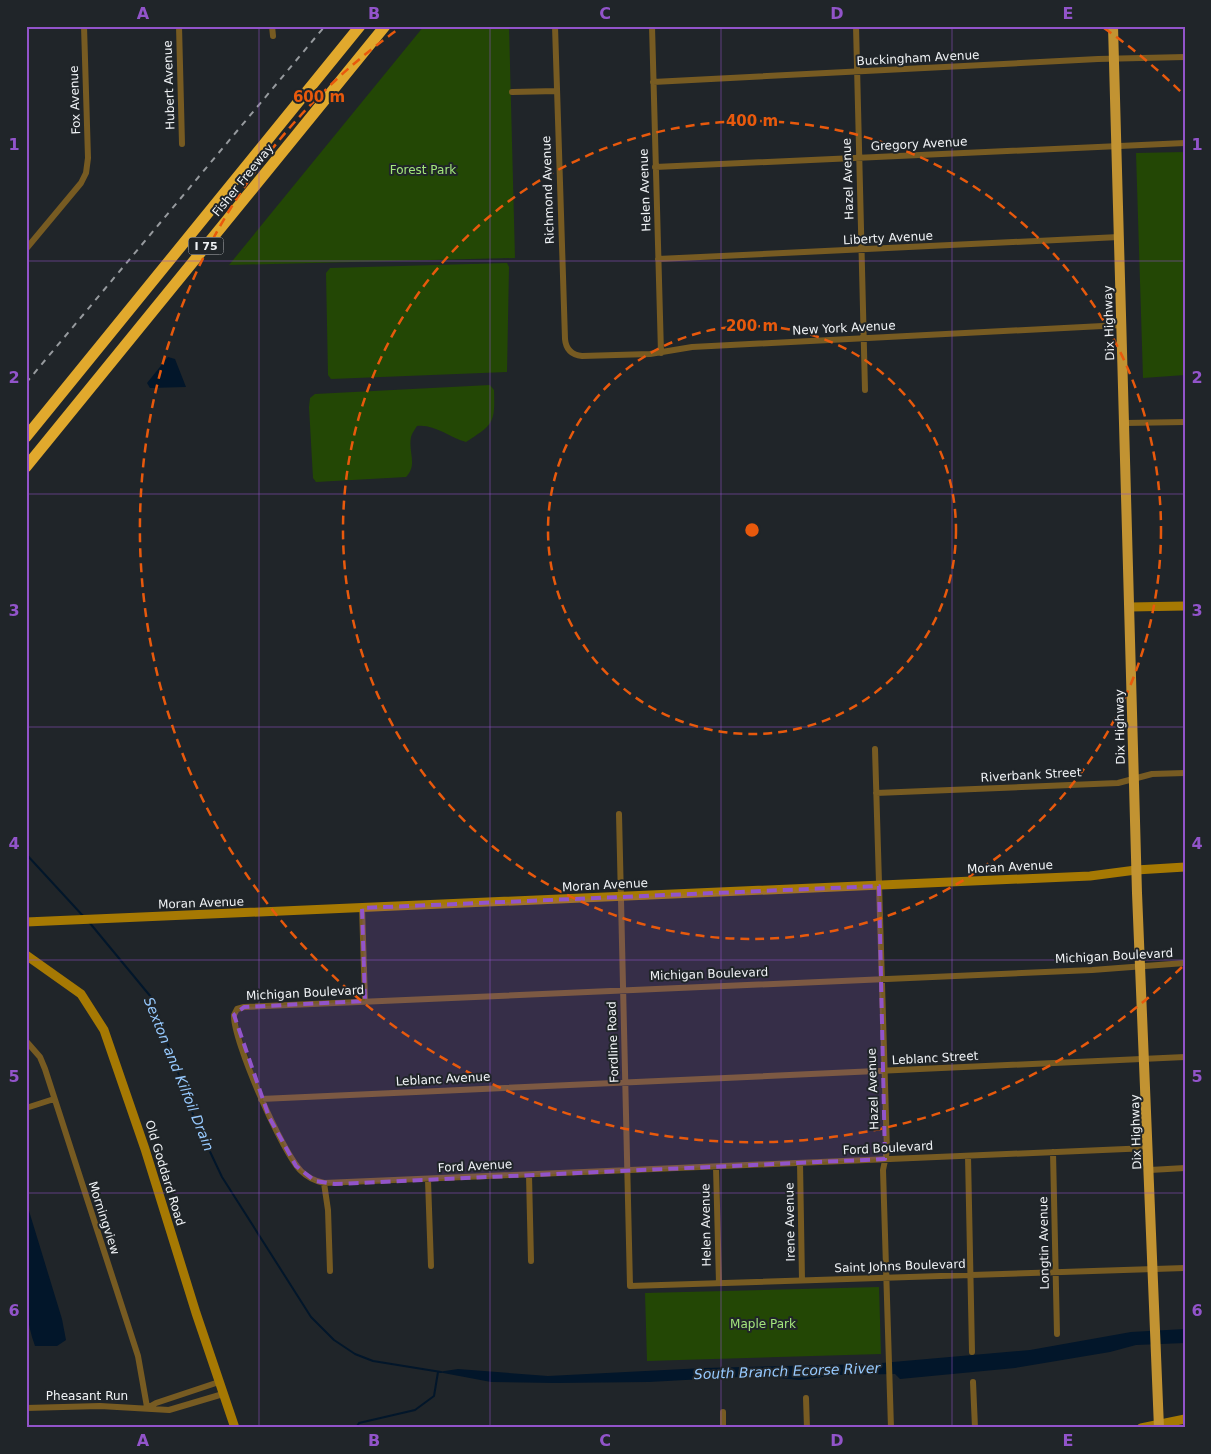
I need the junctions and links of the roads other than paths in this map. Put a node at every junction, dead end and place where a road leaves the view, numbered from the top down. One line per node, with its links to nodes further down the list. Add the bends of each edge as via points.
1 (84, 26): 23 (street, Fox Avenue, via 86,172 81,183)
2 (179, 26): 18 (street, Hubert Avenue)
3 (272, 26): 10 (street)
4 (360, 26): 33 (highway, Fisher Freeway / I 75)
5 (385, 26): 34 (highway, Fisher Freeway / I 75)
6 (555, 26): 15 (street, Richmond Avenue)
7 (652, 26): 14 (street, Helen Avenue)
8 (856, 26): 13 (street, Hazel Avenue)
9 (1113, 26): 12 (main road, Dix Highway)
10 (273, 36)
11 (1185, 57): 12 (street, Buckingham Avenue)
12 (1114, 59): 13 (street, Buckingham Avenue); 19 (main road, Dix Highway)
13 (857, 72): 14 (street, Buckingham Avenue); 20 (street, Hazel Avenue)
14 (653, 82): 21 (street, Helen Avenue)
15 (557, 91): 16 (street); 28 (street, Richmond Avenue, via 564,339)
16 (512, 92)
17 (1185, 143): 19 (street, Gregory Avenue)
18 (182, 144)
19 (1117, 145): 20 (street, Gregory Avenue); 22 (main road, Dix Highway)
20 (859, 158): 21 (street, Gregory Avenue); 24 (street, Hazel Avenue)
21 (655, 168): 25 (street, Helen Avenue)
22 (1119, 237): 24 (street, Liberty Avenue); 26 (main road, Dix Highway)
23 (26, 249)
24 (862, 250): 25 (street, Liberty Avenue); 27 (street, Hazel Avenue)
25 (658, 260): 29 (street, Helen Avenue)
26 (1122, 325): 27 (street, New York Avenue); 32 (main road, Dix Highway)
27 (864, 338): 29 (street, New York Avenue, via 692,346); 30 (street, Hazel Avenue)
28 (570, 352): 29 (street, New York Avenue, via 582,356)
29 (661, 353)
30 (865, 390)
31 (1185, 422): 32 (street)
32 (1125, 423): 36 (main road, Dix Highway)
33 (26, 437)
34 (26, 467)
35 (1185, 606): 36 (main road)
36 (1130, 608): 39 (main road, Dix Highway)
37 (875, 748): 40 (street, Hazel Avenue)
38 (1185, 773): 39 (street, Riverbank Street, via 1152,774)
39 (1134, 779): 40 (street, Riverbank Street, via 1118,783); 43 (main road, Dix Highway)
40 (876, 793): 44 (street, Hazel Avenue)
41 (619, 814): 45 (street, Fordline Road)
42 (1185, 867): 43 (main road, Moran Avenue)
43 (1136, 870): 44 (main road, Moran Avenue, via 1090,876); 50 (main road, Dix Highway)
44 (879, 886): 45 (main road, Moran Avenue); 51 (street, Hazel Avenue)
45 (620, 897): 46 (main road, Moran Avenue); 52 (street, Fordline Road)
46 (362, 908): 47 (main road, Moran Avenue); 53 (street)
47 (26, 922)
48 (26, 955): 87 (main road, Old Goddard Road, via 81,994 104,1030)
49 (1185, 964): 50 (street, Michigan Boulevard)
50 (1141, 967): 51 (street, Michigan Boulevard); 56 (main road, Dix Highway)
51 (881, 979): 52 (street, Michigan Boulevard); 57 (street, Hazel Avenue)
52 (623, 989): 53 (street, Michigan Boulevard); 58 (street, Fordline Road)
53 (365, 1001): 60 (street, Michigan Boulevard, via 244,1007 236,1011 234,1020)
54 (26, 1041): 59 (street, Morningview, via 40,1057)
55 (1185, 1058): 56 (street, Leblanc Street)
56 (1146, 1060): 57 (street, Leblanc Street); 62 (main road, Dix Highway)
57 (884, 1072): 58 (street, Leblanc Street); 65 (street, Hazel Avenue)
58 (626, 1082): 60 (street, Leblanc Avenue); 69 (street, Fordline Road)
59 (54, 1099): 61 (street); 93 (street, Morningview, via 138,1356)
60 (261, 1099): 73 (street, via 296,1166 308,1177)
61 (26, 1108)
62 (1149, 1148): 63 (street, Ford Boulevard); 70 (main road, Dix Highway)
63 (1053, 1152): 64 (street, Ford Boulevard); 80 (street, Longtin Avenue)
64 (968, 1156): 65 (street, Ford Boulevard); 81 (street)
65 (885, 1159): 66 (street, Ford Boulevard); 82 (street, Hazel Avenue)
66 (800, 1163): 67 (street, Ford Boulevard); 83 (street, Irene Avenue)
67 (716, 1167): 69 (street, Ford Boulevard); 84 (street, Helen Avenue)
68 (1185, 1168): 70 (street)
69 (628, 1170): 71 (street, Ford Avenue); 78 (street, Fordline Road)
70 (1150, 1170): 77 (main road, Dix Highway)
71 (529, 1175): 72 (street, Ford Avenue); 74 (street)
72 (428, 1180): 73 (street, Ford Avenue); 75 (street)
73 (324, 1183): 79 (street)
74 (531, 1261)
75 (430, 1266)
76 (1185, 1268): 77 (street, Saint Johns Boulevard)
77 (1153, 1269): 80 (street, Saint Johns Boulevard); 97 (main road, Dix Highway)
78 (629, 1270): 84 (street, Saint Johns Boulevard, via 630,1286)
79 (330, 1271)
80 (1056, 1273): 81 (street, Saint Johns Boulevard); 85 (street, Longtin Avenue)
81 (970, 1275): 82 (street, Saint Johns Boulevard); 86 (street)
82 (886, 1278): 83 (street, Saint Johns Boulevard); 101 (street, Hazel Avenue)
83 (802, 1280): 84 (street, Saint Johns Boulevard)
84 (719, 1283)
85 (1057, 1334)
86 (972, 1352)
87 (219, 1382): 89 (street, Pheasant Run); 90 (main road, Old Goddard Road)
88 (973, 1382): 102 (street)
89 (187, 1394): 92 (street); 93 (street, Pheasant Run)
90 (224, 1394): 92 (street, Pheasant Run); 98 (main road, Old Goddard Road)
91 (806, 1398): 100 (street)
92 (191, 1405): 93 (street, Pheasant Run, via 169,1410)
93 (148, 1407): 94 (street, Pheasant Run)
94 (26, 1408)
95 (723, 1412): 99 (street)
96 (1185, 1420): 97 (main road)
97 (1159, 1426): 103 (main road)
98 (236, 1428)
99 (723, 1428)
100 (807, 1428)
101 (891, 1428)
102 (974, 1428)
103 (1141, 1428)

